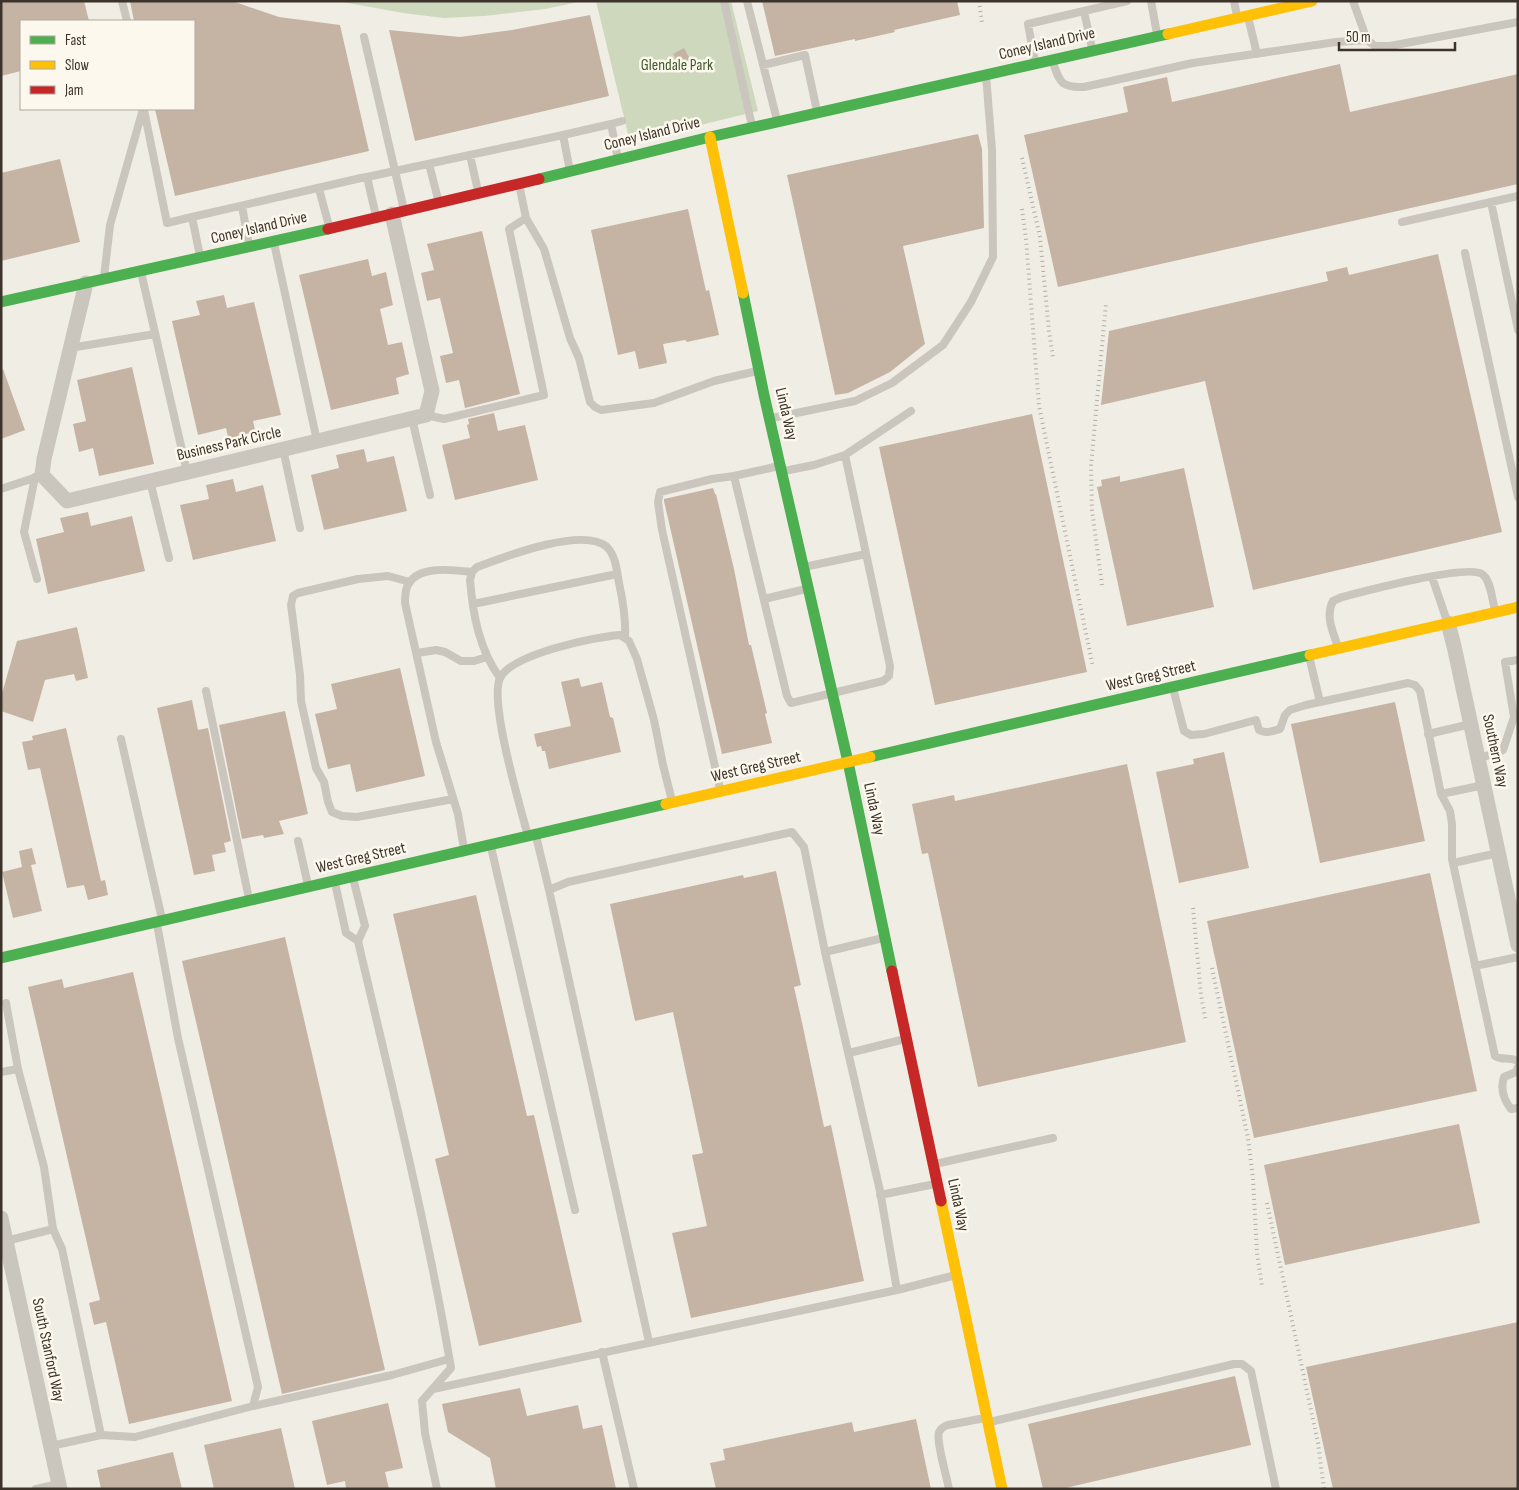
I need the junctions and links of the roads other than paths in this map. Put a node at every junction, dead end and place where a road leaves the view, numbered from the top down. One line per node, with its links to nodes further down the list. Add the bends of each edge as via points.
1 (122, 1): 12 (lane)
2 (724, 1): 29 (lane)
3 (747, 1): 21 (lane)
4 (1127, 1): 10 (lane)
5 (1151, 1): 14 (lane)
6 (1234, 1): 11 (lane)
7 (1312, 1): 9 (street, Coney Island Drive)
8 (1353, 1): 16 (lane)
9 (1294, 3): 11 (street, Coney Island Drive)
10 (1084, 11): 17 (lane); 20 (lane, via 1028,24)
11 (1243, 17): 14 (street, Coney Island Drive); 18 (lane)
12 (127, 20)
13 (1518, 22): 16 (lane, via 1390,46 1375,46)
14 (1158, 36): 17 (street, Coney Island Drive)
15 (364, 37): 35 (lane)
16 (1367, 40): 18 (lane)
17 (1093, 51): 19 (street, Coney Island Drive)
18 (1257, 54): 19 (lane, via 1193,63 1074,88 1060,81)
19 (1052, 60): 20 (street, Coney Island Drive)
20 (1035, 64): 22 (street, Coney Island Drive)
21 (763, 65): 25 (lane, via 804,55); 27 (lane)
22 (986, 75): 25 (street, Coney Island Drive); 65 (lane, via 992,150 993,257 971,302 943,345 892,383 854,401)
23 (144, 110): 46 (lane, via 167,222)
24 (144, 110): 56 (lane, via 110,225)
25 (817, 113): 27 (street, Coney Island Drive)
26 (622, 122): 28 (lane)
27 (778, 122): 29 (street, Coney Island Drive)
28 (611, 124): 30 (lane); 33 (lane)
29 (752, 128): 31 (street, Coney Island Drive)
30 (563, 135): 32 (lane); 36 (lane)
31 (710, 137): 33 (street, Coney Island Drive); 62 (street, Linda Way)
32 (470, 155): 34 (lane); 40 (lane)
33 (618, 159): 36 (street, Coney Island Drive)
34 (429, 164): 35 (lane); 43 (lane)
35 (395, 171): 37 (lane); 45 (lane)
36 (570, 171): 38 (street, Coney Island Drive)
37 (367, 177): 39 (lane); 47 (lane)
38 (519, 183): 40 (street, Coney Island Drive); 48 (lane)
39 (319, 188): 44 (lane); 50 (lane)
40 (479, 193): 43 (street, Coney Island Drive)
41 (1518, 196): 42 (lane)
42 (1491, 202): 49 (lane); 59 (lane)
43 (439, 203): 45 (street, Coney Island Drive)
44 (242, 206): 46 (lane); 52 (lane)
45 (398, 213): 47 (street, Coney Island Drive); 64 (street, via 432,392)
46 (192, 217): 54 (lane)
47 (376, 218): 50 (street, Coney Island Drive)
48 (526, 218): 62 (lane, via 544,249 590,402 595,408 654,403 714,381); 64 (lane, via 509,229 544,395 444,418)
49 (1402, 222)
50 (330, 228): 51 (street, Coney Island Drive)
51 (273, 241): 52 (street, Coney Island Drive); 66 (lane)
52 (250, 246): 54 (street, Coney Island Drive)
53 (1466, 253): 76 (lane)
54 (200, 258): 55 (street, Coney Island Drive)
55 (141, 270): 56 (street, Coney Island Drive); 60 (lane)
56 (103, 279): 57 (street, Coney Island Drive)
57 (86, 283): 58 (street, Coney Island Drive); 61 (street)
58 (1, 302)
59 (1518, 330)
60 (155, 334): 61 (lane); 70 (lane)
61 (70, 348): 71 (street)
62 (759, 370): 65 (street, Linda Way)
63 (912, 411): 68 (lane)
64 (419, 417): 66 (street, Business Park Circle); 75 (lane)
65 (770, 419): 69 (street, Linda Way)
66 (317, 441): 67 (street, Business Park Circle)
67 (283, 449): 70 (street, Business Park Circle); 77 (lane)
68 (844, 455): 69 (lane, via 814,465); 78 (lane)
69 (781, 468): 72 (lane); 80 (street, Linda Way)
70 (187, 472): 73 (street, Business Park Circle)
71 (38, 476): 73 (street, Business Park Circle, via 67,501); 74 (lane); 84 (lane, via 24,532)
72 (734, 476): 87 (lane); 109 (lane, via 660,492 658,502)
73 (150, 481): 79 (lane)
74 (1, 489)
75 (430, 495)
76 (1518, 497)
77 (300, 528)
78 (866, 554): 80 (lane); 101 (lane, via 890,666 889,676 883,681)
79 (170, 558)
80 (804, 568): 86 (street, Linda Way)
81 (472, 572): 82 (lane, via 477,567 522,551 586,539 606,547 612,554); 85 (lane, via 439,569 417,576); 88 (lane)
82 (617, 574): 88 (lane); 92 (lane, via 626,625)
83 (1432, 577): 90 (lane, via 1478,572 1488,582); 91 (lane); 93 (lane, via 1333,601 1329,620)
84 (37, 579)
85 (410, 582): 94 (lane, via 405,603); 111 (lane, via 388,576 358,579 293,596 301,701 308,739 332,812 357,817)
86 (808, 589): 87 (lane); 101 (street, Linda Way)
87 (764, 599): 101 (lane, via 791,702)
88 (473, 604): 96 (lane, via 479,638)
89 (1518, 607): 90 (street, West Greg Street)
90 (1495, 612): 91 (street, West Greg Street)
91 (1448, 623): 93 (street, West Greg Street); 103 (street, Southern Way)
92 (625, 637): 98 (lane, via 584,640 540,653 508,668); 112 (lane, via 637,659)
93 (1338, 649): 95 (street, West Greg Street)
94 (417, 653): 96 (lane, via 436,650 461,661 474,662); 111 (lane, via 436,742)
95 (1310, 656): 99 (street, West Greg Street); 102 (lane)
96 (488, 658): 98 (lane)
97 (1518, 660): 106 (lane, via 1505,662 1514,718 1503,750)
98 (500, 678): 113 (lane, via 498,705 510,766)
99 (1173, 688): 102 (lane, via 1184,731 1190,735 1256,720 1259,730 1270,732 1280,729 1290,710); 107 (street, West Greg Street)
100 (206, 691): 123 (lane)
101 (832, 693): 107 (street, Linda Way)
102 (1320, 702): 104 (lane, via 1408,683 1416,685)
103 (1471, 724): 104 (lane); 106 (street, Southern Way)
104 (1428, 734): 110 (lane)
105 (121, 739): 124 (lane)
106 (1478, 759): 108 (street, Southern Way)
107 (848, 762): 109 (street, West Greg Street); 125 (street, Linda Way)
108 (1484, 785): 110 (lane); 117 (street, Southern Way)
109 (721, 792): 112 (street, West Greg Street)
110 (1441, 794): 118 (lane, via 1450,811)
111 (453, 799): 116 (lane)
112 (672, 803): 113 (street, West Greg Street)
113 (532, 835): 115 (street, West Greg Street); 122 (lane)
114 (298, 841): 121 (lane)
115 (491, 845): 116 (street, West Greg Street); 144 (lane)
116 (465, 850): 119 (street, West Greg Street)
117 (1498, 853): 118 (lane); 127 (street, Southern Way)
118 (1453, 863): 131 (lane)
119 (353, 876): 120 (street, West Greg Street); 126 (lane, via 365,926)
120 (334, 881): 121 (street, West Greg Street); 126 (lane, via 346,932)
121 (308, 887): 123 (street, West Greg Street)
122 (549, 890): 128 (lane, via 568,882 792,832 804,847); 150 (lane)
123 (250, 901): 124 (street, West Greg Street)
124 (159, 922): 130 (street, West Greg Street); 154 (lane, via 178,1038 258,1387)
125 (884, 937): 128 (lane); 133 (street, Linda Way)
126 (358, 941): 152 (lane, via 409,1161)
127 (1518, 945)
128 (825, 952): 134 (lane)
129 (1518, 957): 131 (lane)
130 (1, 958)
131 (1475, 966): 135 (lane, via 1495,1056)
132 (6, 1003): 137 (lane)
133 (906, 1039): 134 (lane); 141 (street, Linda Way)
134 (849, 1052): 143 (lane)
135 (1518, 1061)
136 (1518, 1067): 139 (lane, via 1516,1072 1504,1077 1502,1084 1505,1102 1511,1109)
137 (18, 1069): 138 (lane); 146 (lane, via 44,1167)
138 (1, 1072)
139 (1518, 1108)
140 (1053, 1138): 141 (lane)
141 (933, 1164): 142 (street, Linda Way)
142 (937, 1183): 143 (lane); 148 (street, Linda Way)
143 (880, 1195): 149 (lane)
144 (576, 1210)
145 (1, 1218): 147 (street, South Stanford Way)
146 (53, 1229): 147 (lane); 156 (lane, via 62,1249)
147 (4, 1241): 157 (street, South Stanford Way)
148 (956, 1275): 149 (lane); 155 (street, Linda Way)
149 (897, 1290): 150 (lane)
150 (648, 1342): 151 (lane)
151 (602, 1352): 153 (lane); 161 (lane)
152 (449, 1359): 153 (lane, via 451,1368); 154 (lane)
153 (433, 1389): 160 (lane, via 422,1401)
154 (252, 1406): 156 (lane, via 135,1437)
155 (987, 1420): 162 (lane, via 948,1424 939,1432); 163 (street, Linda Way); 164 (lane, via 1242,1364 1251,1371)
156 (101, 1435): 157 (lane)
157 (51, 1446): 158 (street, South Stanford Way)
158 (60, 1486): 159 (lane)
159 (36, 1489)
160 (437, 1489)
161 (634, 1489)
162 (949, 1489)
163 (1002, 1489)
164 (1276, 1489)

